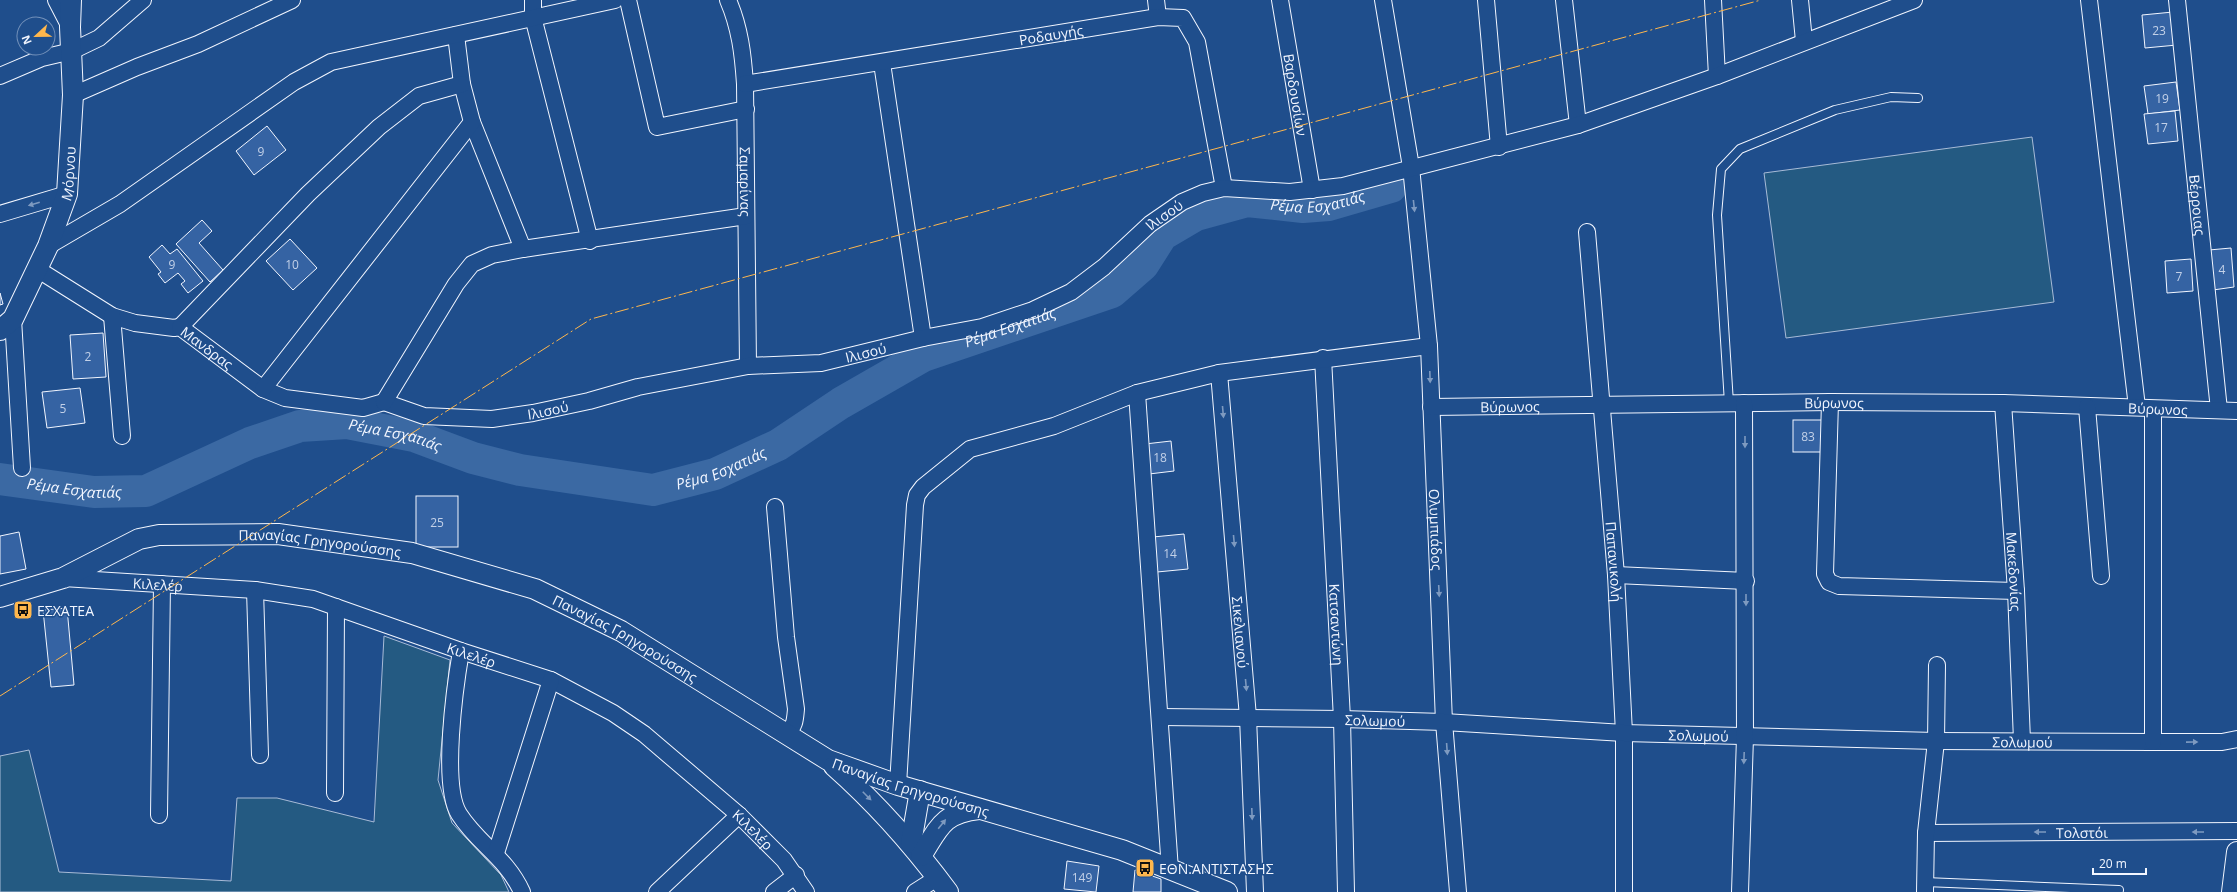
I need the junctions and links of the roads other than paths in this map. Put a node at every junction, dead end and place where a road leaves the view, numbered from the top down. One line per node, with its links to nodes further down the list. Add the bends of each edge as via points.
1 (56, 0): 21 (street)
2 (71, 0): 21 (street, Μόρνου)
3 (143, 0): 24 (street, via 99,38)
4 (292, 0): 30 (street, via 198,44)
5 (533, 0): 19 (street)
6 (615, 0): 19 (street)
7 (628, 0): 32 (street, via 657,127)
8 (728, 0): 29 (street, Σαμαρίνας, via 737,20 743,50)
9 (1156, 0): 20 (street)
10 (1280, 0): 38 (street, Βαρδουσίων)
11 (1383, 0): 36 (street, Ολυμπιάδος)
12 (1486, 0): 35 (street)
13 (1564, 0): 34 (street)
14 (1713, 0): 27 (street)
15 (1800, 0): 23 (street)
16 (1914, 0): 23 (street, Ιλισού)
17 (2089, 0): 64 (street)
18 (2177, 0): 66 (street, Βέρροιας)
19 (533, 17): 22 (street); 43 (street)
20 (1158, 17): 25 (street, Ροδαυγής); 37 (street, Ροδαυγής, via 1183,18 1197,42)
21 (70, 27): 24 (street, Μόρνου)
22 (456, 35): 28 (street); 44 (street, via 343,58 308,73 120,204)
23 (1804, 41): 27 (street, Ιλισού)
24 (72, 51): 26 (street, via 42,58); 30 (street, Μόρνου)
25 (882, 63): 29 (street, Ροδαυγής); 50 (street)
26 (0, 76)
27 (1717, 76): 34 (street, Ιλισού)
28 (462, 84): 33 (street); 49 (street, via 419,96 379,126 308,194)
29 (745, 84): 32 (street, Σαμαρίνας)
30 (74, 95): 39 (street, Μόρνου)
31 (1918, 98): 59 (lane, via 1891,97 1835,110 1740,149 1721,169 1717,215)
32 (746, 109): 41 (street, Σαμαρίνας)
33 (472, 122): 45 (street); 55 (street)
34 (1578, 126): 35 (street, Ιλισού)
35 (1499, 147): 36 (street, Ιλισού)
36 (1410, 167): 38 (street, Ιλισού, via 1344,186); 51 (street, Ολυμπιάδος, one-way to 51)
37 (1224, 188): 38 (street, Ιλισού, via 1290,192); 50 (street, Ιλισού, via 1182,202 1150,224 1104,267 1071,292 1033,310 982,327)
38 (1312, 190)
39 (68, 194): 40 (street, one-way to 40); 44 (street, Μόρνου)
40 (0, 214)
41 (746, 216): 43 (street); 53 (street, Σαμαρίνας)
42 (1587, 232): 61 (street, Παπανικολή)
43 (590, 240): 45 (street)
44 (48, 246): 46 (street, Μόρνου)
45 (523, 249): 57 (street, via 492,255 472,264 456,284)
46 (37, 269): 47 (street, Μανδρας); 48 (street, Μόρνου)
47 (112, 316): 49 (street, Μανδρας, via 135,323 174,328); 68 (street)
48 (7, 325): 69 (street)
49 (180, 326): 55 (street, Μανδρας)
50 (923, 338): 53 (street, Ιλισού, via 821,363)
51 (1429, 346): 52 (street); 62 (street, Ολυμπιάδος, one-way to 62)
52 (1323, 358): 54 (street); 85 (street, Κατσαντώνη)
53 (748, 366): 57 (street, Ιλισού, via 638,386 589,401 492,419 424,416)
54 (1219, 373): 56 (street); 84 (street, Σικελιανού, one-way to 84)
55 (263, 390): 57 (street, Μανδρας, via 285,398 363,408)
56 (1137, 393): 83 (street); 96 (street, via 1054,426 970,449 935,475 917,495)
57 (384, 402)
58 (1830, 402): 59 (street, Βύρωνος); 60 (street, Βύρωνος); 77 (street, via 1825,574 1829,582 1839,586)
59 (1737, 403): 61 (street, Βύρωνος); 74 (street, one-way to 74)
60 (2003, 403): 63 (street, Βύρωνος); 77 (street, Μακεδονίας)
61 (1600, 405): 62 (street, Βύρωνος); 71 (street, Παπανικολή)
62 (1431, 407): 86 (street, Ολυμπιάδος, one-way to 86)
63 (2087, 407): 64 (street, Βύρωνος); 72 (street)
64 (2137, 407): 65 (street, Βύρωνος)
65 (2153, 410): 66 (street, Βύρωνος); 93 (street)
66 (2219, 410): 67 (street, Βύρωνος)
67 (2237, 411)
68 (122, 436)
69 (22, 468)
70 (775, 507): 88 (street, via 786,637 796,709 795,721)
71 (1616, 575): 74 (street); 87 (street, Παπανικολή)
72 (2102, 576)
73 (63, 578): 75 (street, Κιλελέρ); 78 (street, Παναγίας Γρηγορούσσης); 88 (street, Παναγίας Γρηγορούσσης, via 139,539 159,534 278,534 412,553 535,589 607,624)
74 (1746, 581): 89 (street, one-way to 89)
75 (162, 584): 76 (street, Κιλελέρ); 100 (street)
76 (255, 590): 79 (street, Κιλελέρ, via 295,596); 94 (street)
77 (2016, 591): 92 (street, Μακεδονίας)
78 (0, 597)
79 (336, 607): 80 (street, Κιλελέρ); 98 (street)
80 (461, 651): 82 (street, Κιλελέρ); 106 (street, via 454,693 450,787 458,812 471,829)
81 (1937, 665): 91 (street)
82 (551, 680): 101 (street, Κιλελέρ, via 613,713 644,734); 106 (street)
83 (1161, 717): 84 (street, Σολωμού); 107 (street)
84 (1248, 717): 85 (street, Σολωμού); 118 (street, Σικελιανού, one-way to 118)
85 (1342, 719): 86 (street, Σολωμού); 119 (street, Κατσαντώνη)
86 (1444, 722): 87 (street, Σολωμού); 120 (street, Ολυμπιάδος, one-way to 120)
87 (1624, 733): 89 (street, Σολωμού); 121 (street, Παπανικολή)
88 (787, 734): 95 (street, Παναγίας Γρηγορούσσης)
89 (1745, 737): 91 (street, Σολωμού); 122 (street, one-way to 122)
90 (2237, 739): 93 (street, Σολωμού, one-way to 90, via 2222,742)
91 (1936, 740): 92 (street, Σολωμού); 103 (street)
92 (2022, 741): 93 (street, Σολωμού)
93 (2153, 742)
94 (260, 755)
95 (828, 760): 96 (street, Παναγίας Γρηγορούσσης); 104 (street, one-way to 104, via 868,796)
96 (898, 785): 97 (street, Παναγίας Γρηγορούσσης)
97 (920, 791): 99 (street, Παναγίας Γρηγορούσσης); 104 (street)
98 (335, 793)
99 (981, 809): 104 (street, one-way to 99, via 943,822 961,811); 107 (street, Παναγίας Γρηγορούσσης, via 1122,850)
100 (159, 815)
101 (739, 815): 108 (street, Κιλελέρ); 113 (street)
102 (2237, 831): 103 (street, Τολστόι, one-way to 103)
103 (1926, 833): 110 (street)
104 (916, 850): 109 (street)
105 (2237, 852): 123 (street)
106 (496, 853): 112 (street, via 515,876)
107 (1170, 870): 117 (street, Παναγίας Γρηγορούσσης)
108 (796, 875): 114 (street); 115 (street, Κιλελέρ)
109 (942, 885): 116 (street)
110 (1925, 887): 111 (lane)
111 (2120, 890)
112 (522, 892)
113 (657, 892)
114 (774, 892)
115 (806, 892)
116 (915, 892)
117 (1227, 892)
118 (1255, 892)
119 (1346, 892)
120 (1458, 892)
121 (1624, 892)
122 (1740, 892)
123 (2232, 892)

